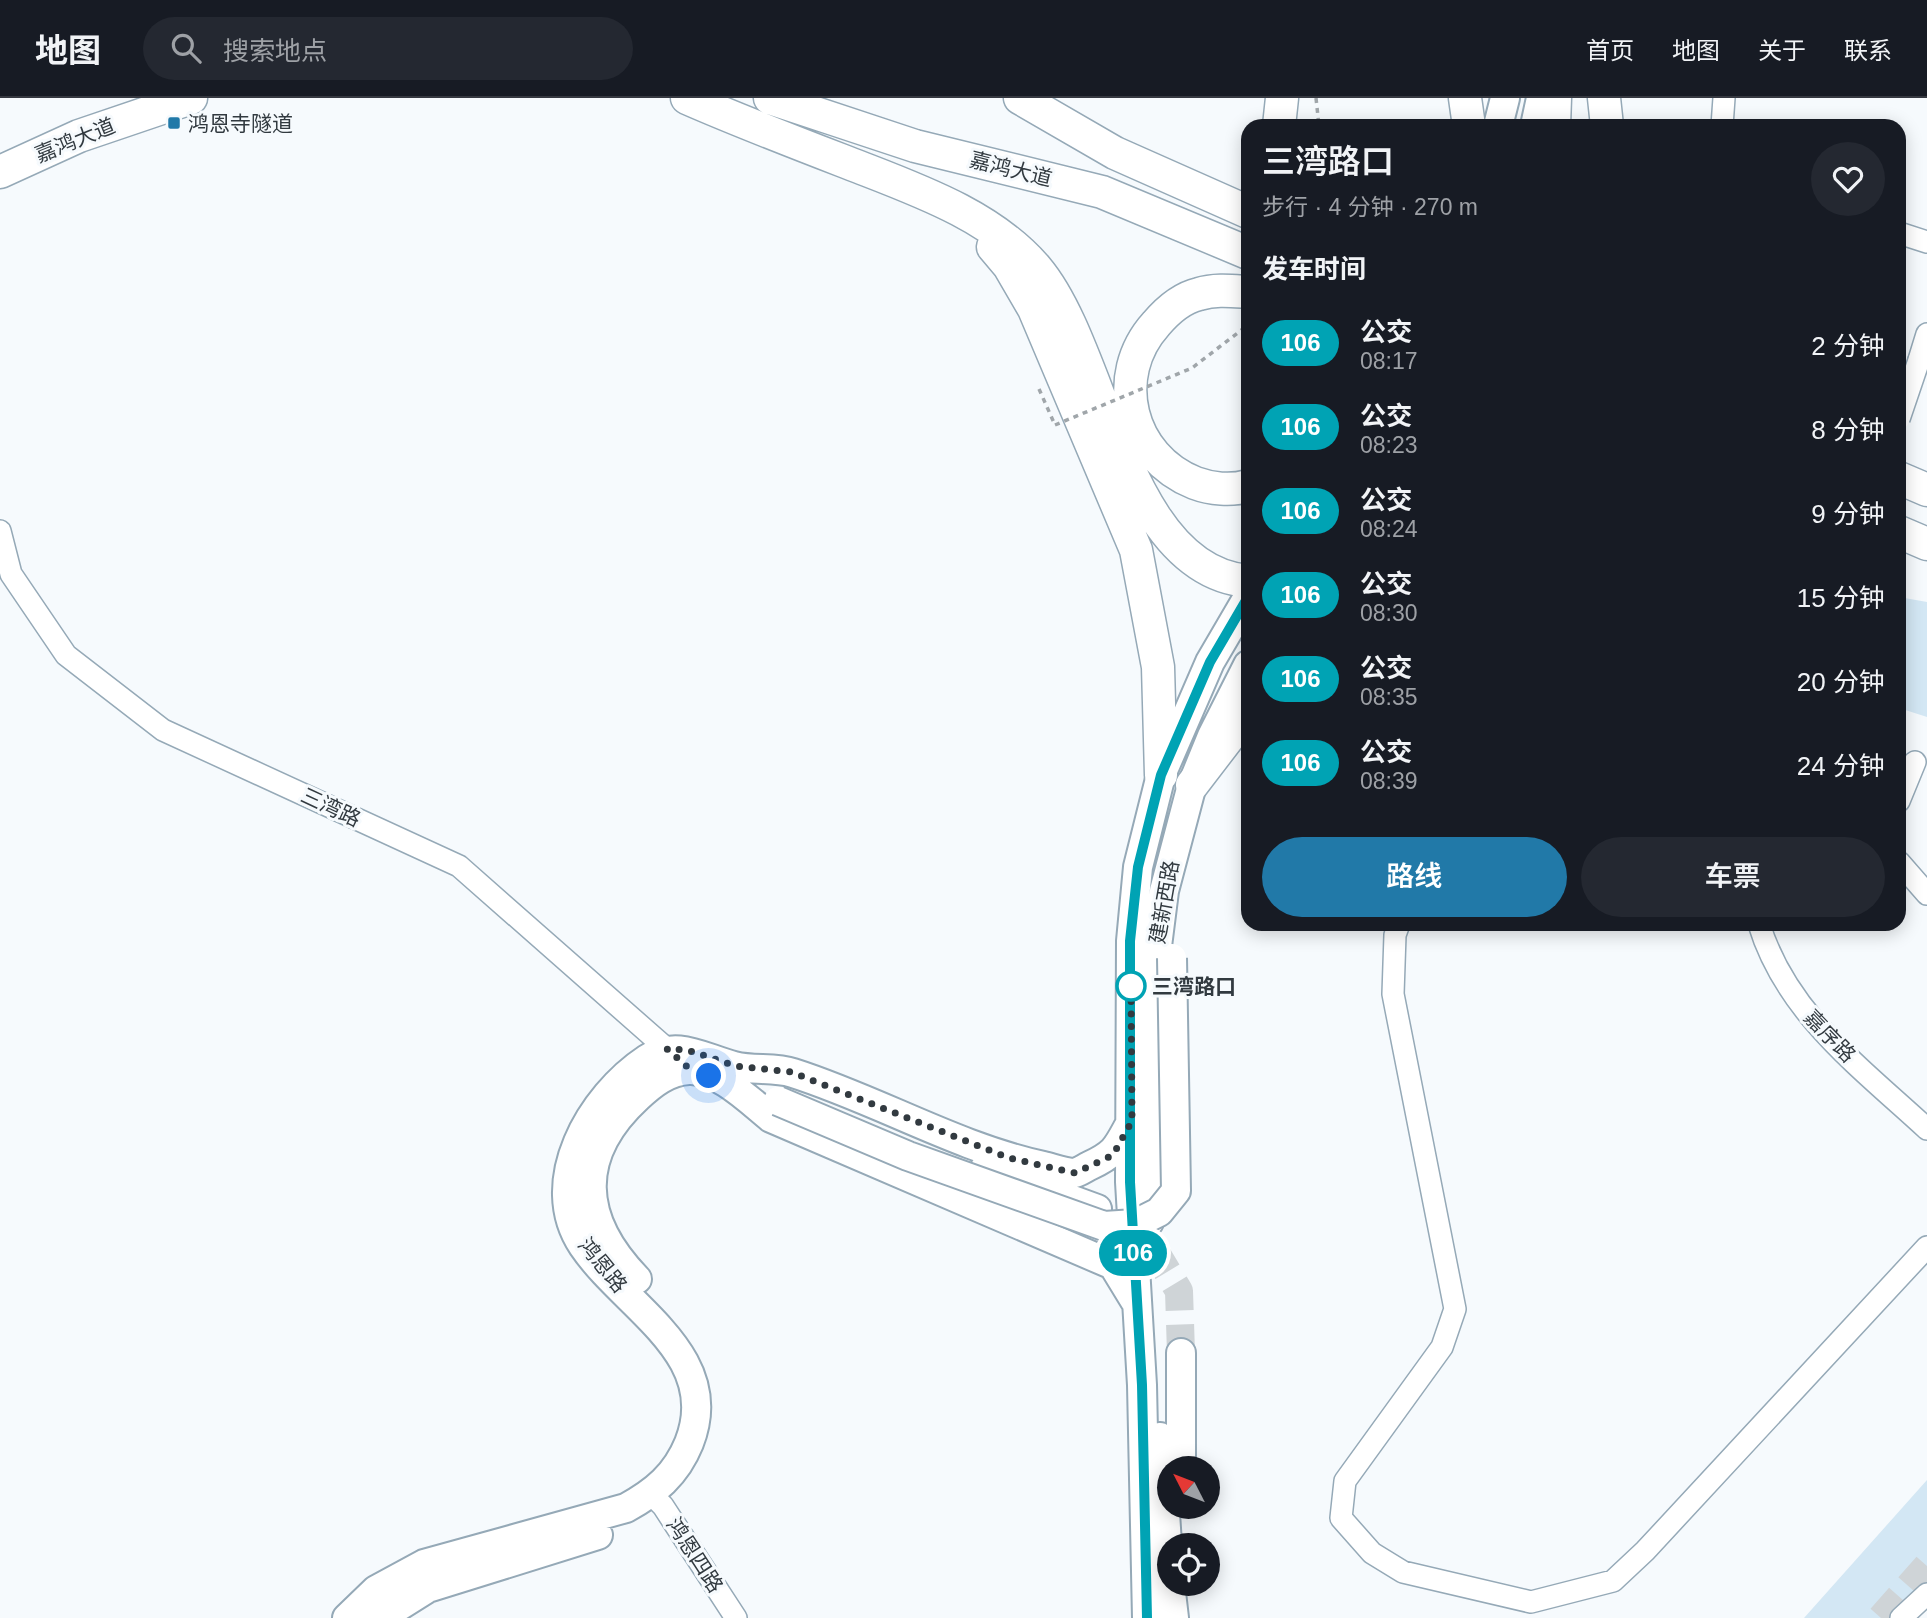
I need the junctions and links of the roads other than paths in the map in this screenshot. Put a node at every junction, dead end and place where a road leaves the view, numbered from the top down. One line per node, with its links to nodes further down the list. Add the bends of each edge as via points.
1 (191, 98): 19 (highway, 嘉鸿大道, via 79,136)
2 (687, 98): 21 (highway, via 925,193)
3 (770, 98): 24 (highway, 嘉鸿大道, via 915,146 1102,192)
4 (1020, 98): 20 (highway, via 1115,153)
5 (1282, 98): 12 (highway)
6 (1465, 98): 13 (highway)
7 (1505, 98): 14 (main road)
8 (1541, 98): 15 (main road)
9 (1555, 98): 16 (highway)
10 (1604, 98): 17 (highway)
11 (1724, 98): 18 (street)
12 (1280, 119)
13 (1468, 119)
14 (1500, 119)
15 (1536, 119)
16 (1554, 119)
17 (1606, 119)
18 (1722, 119)
19 (0, 172)
20 (1241, 209)
21 (964, 214): 36 (highway, via 1010,244 1037,269 1065,312 1097,383 1122,458 1158,524 1199,562); 41 (highway, via 1009,266 1034,309 1136,550 1158,667)
22 (1906, 235): 23 (street)
23 (1927, 242)
24 (1241, 250)
25 (1241, 292): 29 (highway, via 1199,294 1165,313 1139,347 1128,388 1138,429 1171,470 1204,486)
26 (1927, 334): 27 (street, bridge)
27 (1906, 398)
28 (1906, 481): 30 (highway)
29 (1241, 487)
30 (1927, 490)
31 (0, 531): 49 (street, 三湾路, via 11,574 66,655 163,730 459,866)
32 (1906, 535): 33 (highway)
33 (1927, 544)
34 (1906, 547): 35 (highway)
35 (1927, 552)
36 (1241, 579)
37 (1241, 609): 41 (main road, 建新西路, via 1210,662)
38 (1241, 679): 43 (main road, 建新西路)
39 (1241, 721): 43 (highway)
40 (1914, 762): 42 (street)
41 (1161, 775): 52 (main road, 建新西路, via 1138,867 1130,941)
42 (1906, 783)
43 (1192, 785): 44 (main road, 建新西路)
44 (1174, 847): 51 (main road, bridge, via 1175,1191 1159,1212 1135,1224 1104,1226 908,1156 778,1101); 60 (main road, 建新西路, via 1154,970 1149,1265)
45 (1906, 870): 46 (street)
46 (1927, 894)
47 (1396, 931): 55 (street, via 1393,994 1455,1309 1442,1347 1345,1481 1341,1518 1372,1553 1403,1572 1531,1602 1613,1581)
48 (1761, 931): 53 (street, 嘉序路, via 1769,956 1795,1000 1828,1039)
49 (667, 1049): 50 (street, 三湾路); 51 (main road, via 687,1050); 59 (main road, 鸿恩路, via 631,1070 593,1112 580,1137 568,1188 570,1217 582,1244 664,1334 693,1378 696,1425)
50 (691, 1070): 51 (main road); 59 (main road, 鸿恩路, via 669,1074 631,1104 597,1153 591,1182 602,1236 697,1346 710,1372 713,1430 701,1461 683,1487)
51 (732, 1075): 52 (main road, via 791,1072 1009,1158 1075,1173 1113,1155); 54 (main road); 56 (main road, via 771,1118 1114,1265)
52 (1132, 1121): 56 (main road, 建新西路)
53 (1927, 1129)
54 (1097, 1209)
55 (1927, 1247)
56 (1135, 1301): 62 (main road, 建新西路)
57 (1181, 1353): 58 (main road)
58 (1181, 1456)
59 (657, 1500): 63 (main road, 鸿恩路, via 424,1564 376,1590); 64 (main road, 鸿恩路, via 636,1522 428,1588); 65 (street, 鸿恩四路)
60 (1166, 1533)
61 (1927, 1594): 66 (street)
62 (1167, 1602)
63 (347, 1618)
64 (380, 1618)
65 (736, 1618)
66 (1901, 1618)

